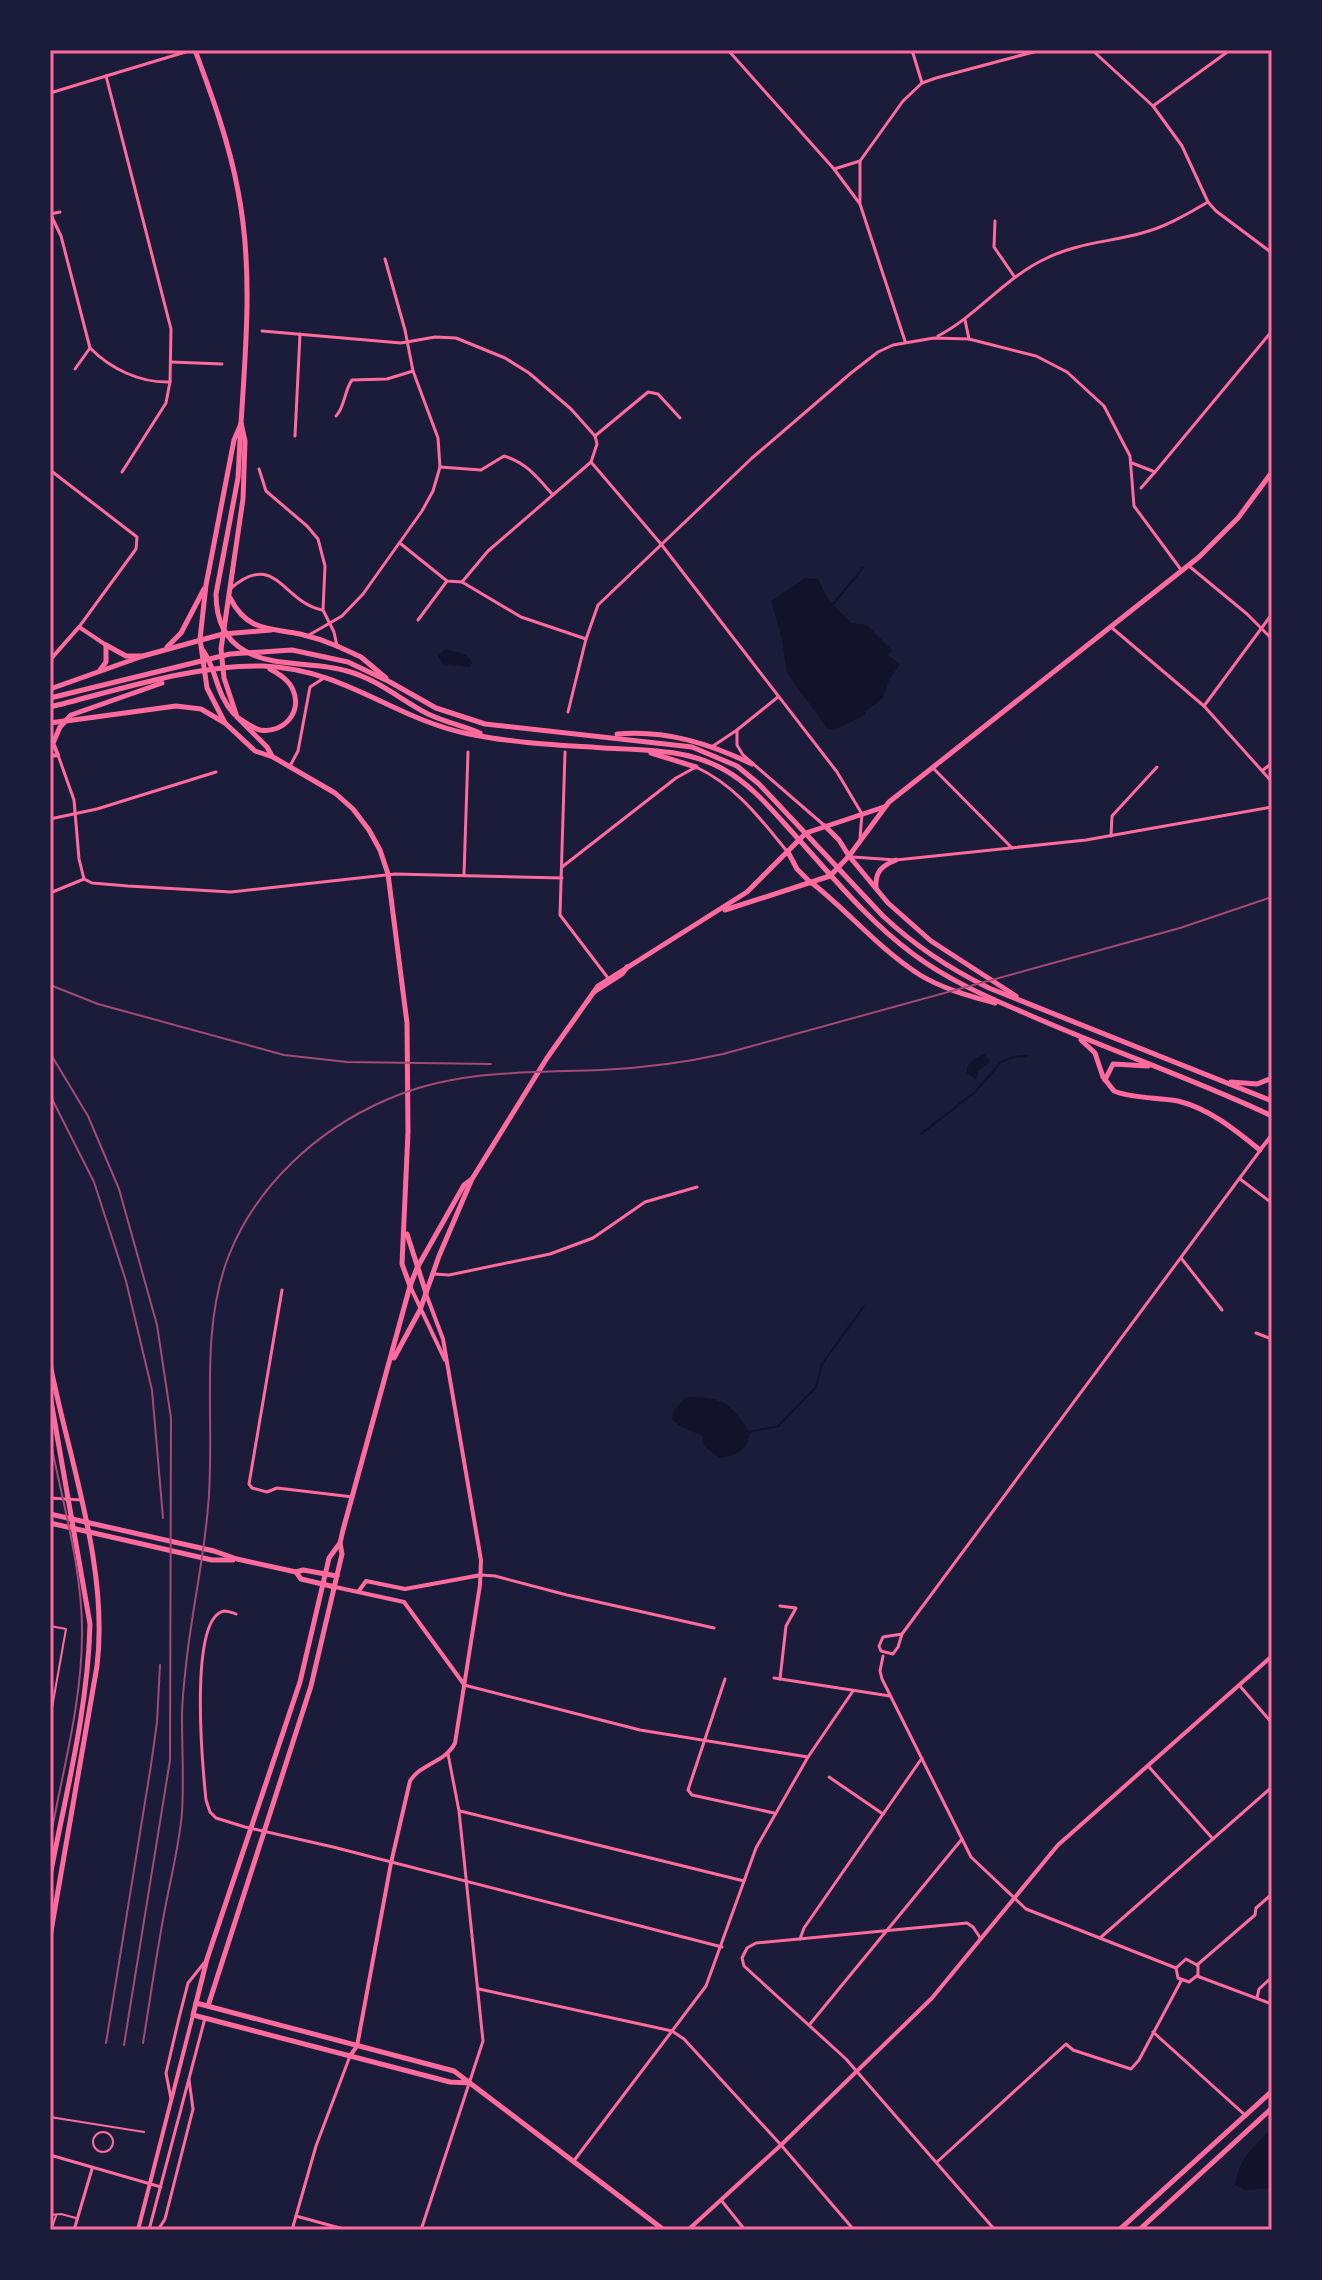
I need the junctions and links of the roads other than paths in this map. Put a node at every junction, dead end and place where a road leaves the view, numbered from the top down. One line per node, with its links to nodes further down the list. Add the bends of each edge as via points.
1 (194, 50): 7 (street); 37 (main road, via 229,147 245,238)
2 (728, 50): 12 (street)
3 (912, 50): 8 (street)
4 (1041, 50): 8 (street)
5 (1092, 50): 10 (street)
6 (1230, 50): 10 (street)
7 (106, 76): 9 (street); 30 (street, via 168,312)
8 (922, 83): 11 (street)
9 (50, 93)
10 (1153, 106): 13 (street, via 1182,146)
11 (860, 161): 12 (street); 14 (street)
12 (834, 169): 14 (street)
13 (1208, 202): 18 (street); 20 (street, via 1173,222 1079,246)
14 (860, 204): 27 (street)
15 (60, 212): 16 (street)
16 (50, 214): 29 (street, via 61,236)
17 (995, 221): 20 (street, via 994,247)
18 (1272, 253)
19 (385, 259): 28 (street)
20 (1014, 276): 21 (street)
21 (965, 320): 25 (street); 26 (street)
22 (262, 331): 24 (street)
23 (1272, 331): 46 (street)
24 (300, 334): 28 (street); 38 (street)
25 (934, 338): 26 (street); 27 (street)
26 (969, 339): 41 (street, via 1036,356 1067,372 1104,406)
27 (905, 341): 51 (street, via 878,352 814,402)
28 (407, 342): 33 (street); 39 (street, via 456,338 505,358 550,390)
29 (90, 348): 32 (street); 34 (street, via 127,374)
30 (171, 362): 31 (street); 34 (street)
31 (222, 364)
32 (75, 369)
33 (413, 371): 35 (street, via 387,379 352,380); 42 (street, via 438,438)
34 (170, 382): 45 (street, via 161,413)
35 (336, 416)
36 (680, 418): 39 (street, via 651,392)
37 (241, 423): 56 (main road); 57 (main road, via 245,480); 94 (main road, via 236,488 216,594 219,619 229,637 257,656 346,670 432,716)
38 (295, 436)
39 (595, 436): 40 (street)
40 (591, 462): 49 (street); 51 (street)
41 (1131, 463): 46 (street); 53 (street, via 1134,506)
42 (440, 467): 49 (street, via 481,470 504,456 530,469); 50 (street, via 433,491)
43 (259, 469): 58 (street, via 266,491 318,539 325,566)
44 (50, 470): 62 (street, via 137,537 136,549)
45 (122, 472)
46 (1155, 472): 48 (street)
47 (1272, 472): 52 (main road, via 1228,529)
48 (1141, 488)
49 (553, 495): 55 (street, via 488,551)
50 (400, 544): 54 (street); 61 (street, via 363,594)
51 (661, 544): 68 (street, via 598,605); 83 (street)
52 (1189, 566): 53 (main road); 64 (street)
53 (1182, 571): 63 (main road)
54 (447, 581): 55 (street); 60 (street)
55 (462, 582): 68 (street, via 521,617)
56 (206, 585): 70 (main road); 73 (main road, via 181,633)
57 (229, 592): 58 (street, via 247,576 263,574); 65 (main road, via 243,618); 66 (main road)
58 (323, 610): 61 (street)
59 (1272, 614): 64 (street)
60 (418, 620)
61 (329, 623): 67 (street); 72 (street)
62 (79, 627): 71 (street); 76 (street)
63 (1111, 627): 85 (street); 106 (main road)
64 (1262, 628): 69 (street); 85 (street)
65 (271, 630): 66 (main road); 67 (main road)
66 (223, 634): 70 (main road); 88 (main road, via 224,678)
67 (306, 635): 72 (main road)
68 (586, 639): 87 (street)
69 (1272, 639)
70 (200, 643): 73 (main road); 74 (main road)
71 (106, 645): 75 (main road, via 126,656); 78 (main road)
72 (337, 646): 81 (main road, via 361,657)
73 (165, 649): 75 (main road)
74 (203, 654): 88 (main road, via 220,695); 91 (main road, via 205,681)
75 (143, 656): 78 (main road)
76 (50, 660)
77 (265, 666): 79 (main road); 80 (main road); 88 (main road, via 292,687 294,714 279,728 267,730)
78 (100, 671): 82 (main road)
79 (328, 677): 94 (main road, via 427,722); 105 (street, via 310,687 298,751)
80 (174, 678): 86 (main road); 89 (main road)
81 (390, 682): 84 (main road, via 326,655 264,651 217,657); 93 (main road, via 460,718)
82 (50, 689)
83 (778, 697): 92 (street); 115 (street, via 837,772)
84 (50, 698)
85 (1204, 706): 109 (street)
86 (50, 707)
87 (568, 712)
88 (237, 717): 102 (main road)
89 (64, 721): 90 (main road); 91 (main road, via 183,706); 95 (main road)
90 (50, 723)
91 (225, 723): 102 (main road, via 255,751)
92 (737, 730): 96 (street); 104 (street, via 737,748)
93 (600, 736): 96 (main road, via 647,733); 136 (main road, via 692,747 737,766 894,926 934,958)
94 (488, 737): 97 (main road)
95 (51, 741): 100 (street)
96 (713, 746): 104 (main road)
97 (635, 749): 107 (main road); 137 (main road, via 699,759 745,783 893,938 957,982)
98 (468, 752): 126 (street)
99 (565, 752): 124 (street)
100 (58, 755): 101 (street); 114 (street)
101 (50, 756)
102 (273, 757): 105 (main road)
103 (1272, 763): 109 (street)
104 (752, 764): 117 (street)
105 (290, 766): 125 (main road, via 353,809 377,844)
106 (931, 766): 112 (main road); 120 (street)
107 (696, 767): 121 (street, via 746,801); 124 (street)
108 (1157, 767): 118 (street, via 1112,816)
109 (1263, 770): 111 (street)
110 (216, 772): 114 (street)
111 (1272, 782)
112 (884, 807): 115 (main road); 119 (main road)
113 (1272, 807): 118 (street)
114 (75, 813): 116 (street); 128 (street)
115 (862, 814): 117 (main road); 119 (street)
116 (50, 819)
117 (825, 826): 121 (main road, via 801,837); 122 (main road)
118 (1111, 836): 120 (street)
119 (860, 838): 122 (main road)
120 (1012, 848): 123 (street)
121 (788, 852): 129 (main road); 132 (main road)
122 (849, 856): 123 (street); 129 (main road, via 835,872); 130 (main road)
123 (896, 860): 130 (main road, via 877,872)
124 (562, 867): 127 (street)
125 (388, 874): 126 (street); 128 (street, via 231,892); 151 (main road, via 407,1031)
126 (464, 875): 127 (street)
127 (562, 878): 134 (street, via 560,915)
128 (84, 879): 131 (street)
129 (812, 883): 132 (main road); 137 (main road, via 922,976)
130 (876, 889): 136 (main road, via 931,941)
131 (50, 893)
132 (717, 913): 133 (main road)
133 (628, 967): 134 (main road); 135 (main road)
134 (608, 978): 135 (main road)
135 (593, 992): 147 (main road)
136 (1028, 1003): 142 (main road)
137 (1013, 1008): 138 (main road)
138 (1077, 1036): 139 (main road); 141 (main road, via 1095,1053)
139 (1160, 1068): 141 (main road, via 1117,1063); 144 (main road)
140 (1272, 1078): 142 (main road, via 1257,1084)
141 (1105, 1081): 146 (main road, via 1118,1093 1202,1109)
142 (1224, 1081): 143 (main road)
143 (1272, 1101)
144 (1272, 1116)
145 (1272, 1135): 146 (street)
146 (1260, 1150): 148 (street)
147 (472, 1179): 153 (main road); 154 (main road)
148 (1240, 1179): 150 (street); 152 (street)
149 (697, 1187): 154 (street, via 645,1202 593,1238 550,1254)
150 (1272, 1203)
151 (405, 1229): 153 (main road); 155 (main road, via 402,1264)
152 (1181, 1258): 159 (street); 185 (street)
153 (417, 1268): 155 (main road); 157 (main road)
154 (432, 1274): 157 (main road)
155 (410, 1286): 158 (street); 164 (main road)
156 (282, 1290): 166 (street, via 249,1484 267,1492 277,1488)
157 (426, 1294): 158 (main road); 163 (street)
158 (420, 1310): 163 (street); 164 (main road)
159 (1222, 1310)
160 (1256, 1333): 161 (street)
161 (1272, 1339)
162 (50, 1364): 169 (main road)
163 (446, 1364): 176 (street)
164 (390, 1366): 166 (main road)
165 (50, 1395): 168 (main road)
166 (353, 1497): 172 (main road)
167 (50, 1498): 168 (street)
168 (69, 1500): 169 (street); 212 (main road, via 89,1610 90,1653)
169 (81, 1500): 218 (main road, via 100,1606 99,1652)
170 (50, 1514): 173 (main road)
171 (50, 1523): 173 (main road, via 212,1560)
172 (340, 1543): 175 (main road, via 330,1553); 177 (main road)
173 (237, 1559): 174 (main road)
174 (296, 1572): 175 (main road); 178 (main road, via 301,1579)
175 (325, 1574): 177 (main road); 178 (main road)
176 (481, 1575): 180 (street, via 405,1589 366,1581); 184 (street); 191 (street)
177 (337, 1576): 179 (main road)
178 (323, 1584): 179 (main road); 207 (main road, via 300,1682)
179 (335, 1587): 180 (street); 208 (main road)
180 (358, 1592): 191 (street, via 410,1607)
181 (780, 1606): 190 (street, via 796,1608 786,1626)
182 (236, 1614): 207 (street, via 220,1613 206,1639 199,1685 204,1785 208,1808 216,1818)
183 (50, 1626): 195 (street, via 66,1629)
184 (714, 1628)
185 (902, 1634): 186 (street, via 893,1654); 186 (street, via 879,1640)
186 (884, 1654): 194 (street, via 880,1671)
187 (1272, 1656): 192 (street)
188 (774, 1678): 190 (street)
189 (725, 1679): 197 (street)
190 (780, 1679): 193 (street)
191 (464, 1685): 197 (street, via 624,1727); 198 (street, via 455,1743)
192 (1239, 1685): 196 (street); 201 (street)
193 (853, 1691): 194 (street); 199 (street)
194 (890, 1696): 200 (street)
195 (50, 1719)
196 (1272, 1723)
197 (704, 1740): 199 (street); 205 (street, via 688,1790 692,1795)
198 (448, 1754): 204 (street); 211 (street, via 410,1781)
199 (808, 1757): 205 (street)
200 (922, 1758): 206 (street); 209 (street)
201 (1147, 1765): 210 (street); 216 (street, via 1058,1845)
202 (829, 1777): 206 (street)
203 (1272, 1787): 210 (street)
204 (459, 1811): 213 (street); 214 (street)
205 (774, 1813): 214 (street)
206 (883, 1814): 220 (street)
207 (252, 1829): 208 (street); 223 (main road)
208 (266, 1832): 211 (street); 233 (main road)
209 (962, 1839): 216 (street, via 971,1857); 217 (street)
210 (1213, 1839): 219 (street)
211 (391, 1863): 213 (street); 239 (street)
212 (50, 1876)
213 (466, 1881): 222 (street); 229 (street)
214 (744, 1881): 222 (street)
215 (1272, 1894): 224 (street)
216 (1014, 1898): 219 (street, via 1026,1909); 221 (street)
217 (886, 1931): 220 (street); 221 (street, via 967,1923); 236 (street)
218 (50, 1937)
219 (1100, 1938): 225 (street)
220 (800, 1939): 236 (street, via 756,1943 742,1958 744,1966)
221 (981, 1939): 241 (street, via 944,1985)
222 (722, 1947): 237 (street, via 706,1986)
223 (207, 1959): 231 (main road); 245 (street, via 188,1984 166,2073)
224 (1197, 1965): 225 (street, via 1186,1959); 226 (street)
225 (1176, 1968): 228 (street)
226 (1197, 1976): 228 (street); 230 (street)
227 (1272, 1977): 230 (street)
228 (1181, 1981): 238 (street)
229 (478, 1989): 237 (street); 243 (street, via 483,2041)
230 (1257, 1998): 232 (street)
231 (196, 2003): 233 (main road); 234 (main road)
232 (1272, 2004)
233 (208, 2006): 235 (street); 239 (main road)
234 (193, 2015): 235 (main road); 245 (street)
235 (205, 2018): 240 (main road); 242 (street)
236 (810, 2024): 241 (street)
237 (672, 2031): 250 (street); 254 (street)
238 (1153, 2032): 247 (street); 253 (street, via 1131,2069 1066,2044)
239 (357, 2046): 240 (street); 243 (main road, via 454,2071)
240 (350, 2056): 243 (main road); 261 (street)
241 (858, 2072): 250 (street); 253 (street)
242 (188, 2078): 257 (street); 267 (street, via 192,2116)
243 (470, 2083): 254 (main road); 270 (street)
244 (1272, 2091): 247 (main road)
245 (172, 2103): 256 (street)
246 (1272, 2108): 277 (main road)
247 (1246, 2115): 276 (main road)
248 (50, 2117): 249 (street)
249 (144, 2132)
250 (781, 2145): 258 (street); 274 (street)
251 (101, 2152): 251 (street, via 113,2143 104,2131 93,2140)
252 (50, 2155): 255 (street)
253 (937, 2162): 275 (street)
254 (573, 2163): 271 (main road)
255 (92, 2169): 256 (street); 262 (street)
256 (151, 2185): 257 (street); 265 (street)
257 (161, 2187): 266 (street)
258 (721, 2200): 272 (street); 273 (street)
259 (57, 2214): 260 (street); 262 (street); 263 (street)
260 (50, 2215)
261 (296, 2216): 268 (street); 269 (street)
262 (77, 2219): 264 (street)
263 (51, 2230)
264 (74, 2230)
265 (138, 2230)
266 (149, 2230)
267 (158, 2230)
268 (292, 2230)
269 (347, 2230)
270 (421, 2230)
271 (664, 2230)
272 (688, 2230)
273 (745, 2230)
274 (854, 2230)
275 (995, 2230)
276 (1119, 2230)
277 (1139, 2230)

